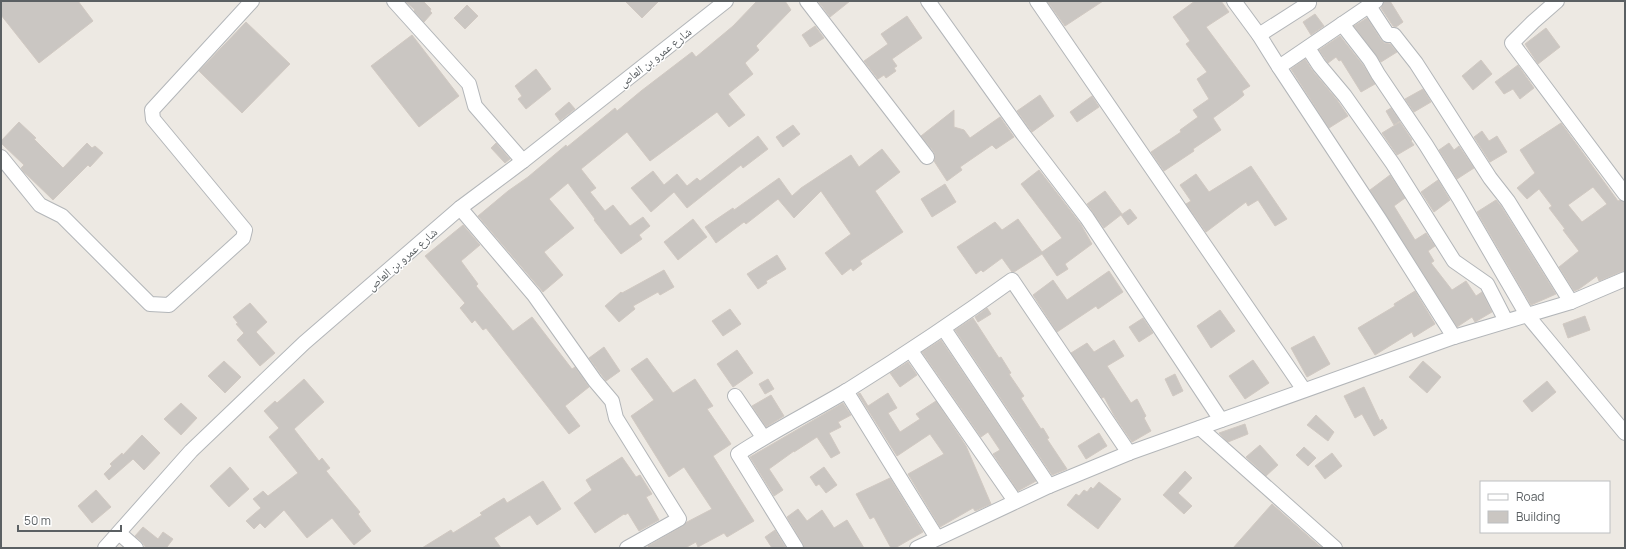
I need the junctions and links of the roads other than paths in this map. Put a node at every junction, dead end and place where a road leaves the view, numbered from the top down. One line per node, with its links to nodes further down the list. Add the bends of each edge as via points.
1 (252, 1): 15 (street, via 152,110 153,119 245,230 243,238 170,306 150,304 62,216 40,205)
2 (394, 1): 17 (street, via 469,84 475,106)
3 (726, 1): 17 (street, شارع عمرو بن العاص)
4 (807, 1): 16 (street)
5 (928, 1): 30 (street, via 1087,218)
6 (1037, 1): 27 (street)
7 (1234, 1): 12 (street)
8 (1558, 1): 18 (street, via 1532,22 1512,43)
9 (1309, 3): 12 (street)
10 (1372, 3): 11 (street); 21 (street, via 1388,35 1394,36 1416,62)
11 (1342, 24): 13 (street); 22 (street, via 1370,60 1430,152)
12 (1259, 36): 14 (street)
13 (1308, 48): 14 (street); 23 (street, via 1393,164 1454,261 1487,284)
14 (1279, 67): 25 (street)
15 (1, 157)
16 (927, 157)
17 (523, 161): 19 (street, شارع عمرو بن العاص)
18 (1625, 194)
19 (460, 208): 37 (street, شارع عمرو بن العاص, via 304,344 191,451); 41 (street, via 534,295 612,401 616,418 679,519)
20 (1625, 279): 21 (street)
21 (1571, 302): 22 (street)
22 (1527, 315): 23 (street); 32 (street)
23 (1506, 321): 25 (street)
24 (944, 329): 26 (street); 34 (street, via 1012,280); 35 (street)
25 (1454, 337): 27 (street)
26 (911, 350): 28 (street); 36 (street)
27 (1304, 390): 30 (street)
28 (846, 391): 33 (street); 38 (street)
29 (735, 396): 33 (street)
30 (1221, 420): 31 (street)
31 (1200, 428): 34 (street); 44 (street)
32 (1625, 433)
33 (763, 437): 42 (street, via 738,454)
34 (1129, 453): 35 (street)
35 (1049, 486): 36 (street)
36 (1015, 501): 38 (street)
37 (119, 533): 39 (street, شارع عمرو بن العاص); 40 (street)
38 (937, 538): 43 (street)
39 (105, 548)
40 (136, 548)
41 (627, 548)
42 (796, 548)
43 (918, 548)
44 (1335, 548)

